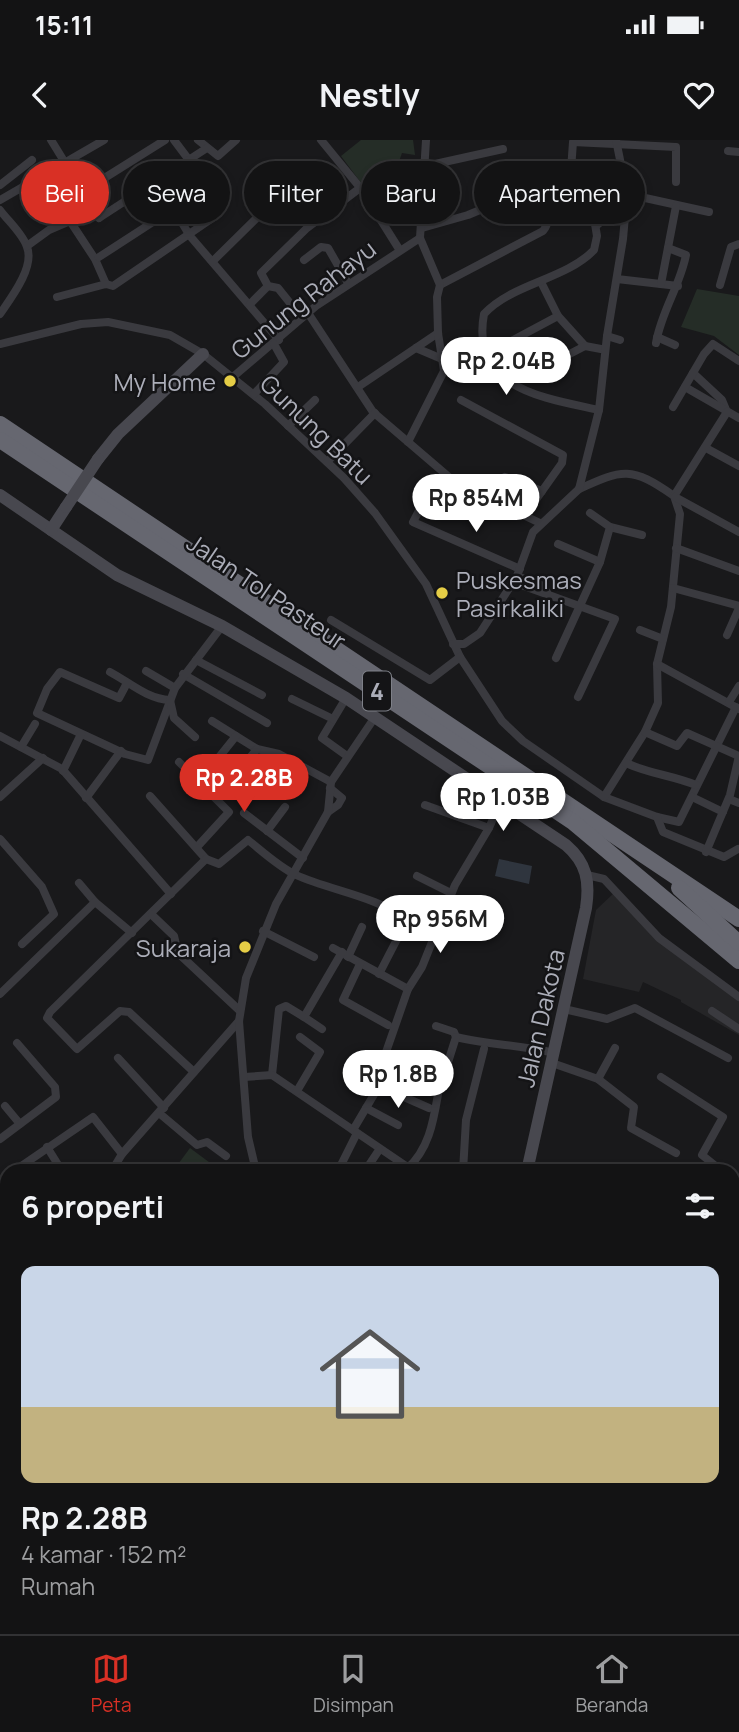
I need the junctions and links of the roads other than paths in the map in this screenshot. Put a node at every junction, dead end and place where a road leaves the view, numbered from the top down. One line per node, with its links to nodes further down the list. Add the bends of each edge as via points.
1 (51, 140): 18 (street)
2 (104, 140): 19 (street)
3 (165, 140): 26 (street)
4 (174, 140): 20 (street)
5 (198, 140): 13 (street)
6 (236, 140): 13 (street, via 218,156)
7 (336, 140): 12 (street)
8 (426, 140): 22 (street)
9 (579, 141): 10 (street); 24 (street, via 571,146)
10 (616, 141): 11 (street); 25 (street)
11 (659, 142): 27 (street, via 676,147)
12 (324, 143): 30 (street)
13 (208, 148): 21 (street)
14 (503, 149): 23 (street)
15 (728, 151): 16 (street)
16 (739, 152)
17 (32, 160): 28 (street)
18 (62, 161)
19 (67, 161)
20 (185, 161)
21 (188, 161)
22 (426, 161)
23 (449, 161)
24 (571, 161)
25 (620, 161)
26 (109, 175)
27 (676, 183)
28 (0, 185)
29 (21, 188): 32 (street)
30 (360, 188): 50 (street); 61 (street, via 307,228 261,273)
31 (645, 198): 33 (street)
32 (0, 200)
33 (676, 206): 35 (street); 49 (street)
34 (0, 210): 48 (street)
35 (709, 212)
36 (150, 224): 51 (street)
37 (182, 224): 45 (street)
38 (204, 224): 45 (street)
39 (251, 224): 53 (street)
40 (422, 224): 44 (street)
41 (598, 224): 43 (street)
42 (623, 224): 54 (street)
43 (596, 226): 55 (street, via 592,253)
44 (422, 228): 46 (street); 59 (street, via 531,190 547,213 545,230)
45 (190, 236): 53 (street); 57 (street, via 113,286)
46 (420, 238): 50 (street, Gunung Rahayu); 59 (street)
47 (739, 244): 60 (street, via 730,250)
48 (27, 246): 57 (street, via 70,221); 65 (street, via 23,276)
49 (668, 248): 58 (street); 62 (street, via 686,254)
50 (399, 249): 56 (street, Gunung Rahayu)
51 (99, 257)
52 (304, 260): 56 (street, via 321,247 328,248)
53 (213, 261): 64 (street)
54 (617, 279): 58 (street); 69 (street)
55 (541, 282): 67 (street); 78 (street, via 484,314)
56 (348, 283): 66 (street, Gunung Rahayu)
57 (106, 284): 63 (street)
58 (661, 284): 62 (street)
59 (440, 285): 68 (street)
60 (720, 285)
61 (268, 286): 64 (street); 66 (street, via 278,288)
62 (678, 286): 73 (street, via 658,325 656,340)
63 (57, 297)
64 (250, 304): 71 (street)
65 (0, 314)
66 (305, 315): 71 (street, Gunung Rahayu); 85 (street)
67 (558, 316): 75 (street); 78 (street)
68 (438, 334): 74 (street); 79 (street)
69 (607, 335): 70 (street); 92 (street)
70 (620, 341)
71 (276, 342): 83 (street, Gunung Rahayu); 88 (street, via 284,362)
72 (0, 344): 77 (street, Gunung Batu, via 65,327 108,322 170,335)
73 (675, 345)
74 (416, 348): 79 (street); 85 (street)
75 (581, 348): 76 (street); 82 (street)
76 (601, 349)
77 (203, 354): 83 (street, Gunung Batu); 113 (main road, bridge, via 118,434)
78 (486, 354): 84 (street)
79 (442, 359): 99 (street, via 444,371 436,391)
80 (739, 361): 81 (street, via 713,344)
81 (693, 373): 86 (street); 93 (street, via 718,395)
82 (529, 375): 84 (street); 87 (street)
83 (234, 376): 88 (street, Gunung Batu)
84 (508, 382): 87 (street)
85 (358, 387): 94 (street)
86 (684, 387): 91 (street); 93 (street)
87 (527, 391): 92 (street)
88 (254, 394): 97 (street, Gunung Batu)
89 (315, 400): 97 (street)
90 (461, 400): 105 (street, via 563,455)
91 (673, 407)
92 (599, 410): 104 (street)
93 (727, 411): 95 (street); 100 (street)
94 (375, 413): 99 (street); 101 (street)
95 (739, 418)
96 (0, 424): 189 (highway, Jalan Tol Pasteur / 4)
97 (288, 426): 101 (street, Gunung Batu)
98 (0, 440): 214 (highway, Jalan Tol Pasteur / 4, via 573,822)
99 (408, 442): 110 (street, via 456,483)
100 (706, 448): 102 (street); 107 (street)
101 (327, 462): 130 (street, Gunung Batu, via 370,506 414,564 436,601)
102 (739, 466)
103 (505, 477): 105 (street)
104 (579, 489): 107 (street, via 617,472 642,478); 111 (street)
105 (542, 491): 110 (street)
106 (0, 495): 113 (main road)
107 (675, 496): 114 (street); 117 (street, via 680,514)
108 (424, 501): 120 (street, via 413,522)
109 (590, 513): 112 (street)
110 (525, 515): 111 (street)
111 (540, 523): 120 (street)
112 (610, 527): 115 (street); 118 (street)
113 (51, 530): 126 (main road, via 117,575)
114 (739, 532)
115 (642, 535)
116 (558, 544): 118 (street)
117 (676, 548): 119 (street); 121 (street)
118 (600, 562): 122 (street)
119 (739, 571)
120 (517, 576): 122 (street); 130 (street, via 475,637)
121 (673, 588): 123 (street); 129 (street)
122 (580, 604): 132 (street); 142 (street, via 615,620)
123 (739, 607): 124 (street)
124 (738, 619): 128 (street)
125 (331, 620): 131 (street, via 430,680)
126 (222, 626): 133 (street); 143 (main road)
127 (640, 630): 129 (street)
128 (727, 635)
129 (663, 639): 134 (street)
130 (453, 644): 131 (street, Gunung Batu)
131 (460, 657): 173 (street, Gunung Batu, via 502,721)
132 (556, 658)
133 (196, 660): 137 (street); 141 (street)
134 (657, 664): 146 (street); 152 (street, via 658,703)
135 (110, 671): 138 (street)
136 (146, 671): 140 (street)
137 (183, 674): 140 (street); 150 (street)
138 (127, 683): 145 (street); 153 (street, via 119,698 57,674 37,713)
139 (739, 686): 146 (street)
140 (175, 688): 145 (street)
141 (262, 695)
142 (578, 697)
143 (346, 698): 147 (main road); 148 (street)
144 (292, 699): 148 (street)
145 (170, 700): 156 (street, via 174,718); 160 (street, via 148,760)
146 (734, 706): 157 (street)
147 (375, 717): 161 (street); 176 (main road)
148 (333, 719): 161 (street, via 322,741)
149 (212, 721): 155 (street)
150 (267, 723)
151 (35, 724): 158 (street)
152 (645, 732): 157 (street, via 677,746 688,734); 165 (street)
153 (81, 734): 160 (street); 166 (street)
154 (0, 736): 158 (street)
155 (236, 736): 159 (street); 167 (street)
156 (195, 737)
157 (716, 746): 162 (street); 169 (street)
158 (21, 747): 163 (street)
159 (257, 749): 168 (street, via 279,754); 170 (street)
160 (121, 751): 175 (street)
161 (346, 755): 168 (street)
162 (739, 756): 177 (street)
163 (43, 758): 166 (street); 172 (street)
164 (179, 762): 187 (street, via 229,812)
165 (626, 762): 169 (street, via 654,775 666,773); 173 (street)
166 (63, 771): 175 (street)
167 (203, 777)
168 (330, 785): 191 (street, via 328,812)
169 (696, 785): 174 (street)
170 (220, 794)
171 (150, 796): 187 (street)
172 (0, 797)
173 (604, 797): 183 (street, Gunung Batu)
174 (692, 797): 181 (street); 183 (street, via 679,822)
175 (86, 798): 198 (street)
176 (497, 799): 184 (street); 194 (main road, via 574,852)
177 (729, 799): 178 (street); 181 (street)
178 (739, 803)
179 (425, 805): 184 (street)
180 (285, 807): 185 (street)
181 (723, 812): 190 (street)
182 (244, 813): 185 (street)
183 (657, 817): 190 (street, via 663,832)
184 (489, 828): 197 (street)
185 (267, 831): 191 (street)
186 (0, 839): 201 (street, via 42,887)
187 (197, 847): 192 (street)
188 (738, 849): 190 (street, via 724,857)
189 (639, 851): 203 (highway, Jalan Tol Pasteur / 4); 210 (highway)
190 (706, 852)
191 (303, 858): 193 (street)
192 (206, 859): 193 (street, via 219,864 246,840); 198 (street)
193 (293, 874): 204 (street, via 376,903); 207 (street)
194 (587, 875): 219 (street, via 604,879 659,938); 220 (main road, Jalan Dakota, via 586,908)
195 (417, 876): 197 (street)
196 (79, 883): 199 (street)
197 (451, 893): 209 (street)
198 (171, 894): 202 (street)
199 (95, 902): 206 (street); 208 (street)
200 (415, 903): 204 (street)
201 (54, 914): 206 (street); 211 (street)
202 (152, 915): 208 (street); 221 (street, via 174,936 178,953)
203 (739, 919)
204 (407, 920): 209 (street); 216 (street)
205 (362, 927): 212 (street)
206 (68, 928): 218 (street)
207 (263, 931): 213 (street); 221 (street)
208 (132, 933): 238 (street, via 47,1018 77,1049 120,1011 129,1012)
209 (434, 934): 217 (street)
210 (739, 943)
211 (22, 944)
212 (341, 952): 215 (street); 223 (street)
213 (314, 957)
214 (739, 961)
215 (360, 964): 216 (street); 225 (street, via 343,1000)
216 (380, 974): 217 (street)
217 (408, 989): 235 (street)
218 (0, 994)
219 (739, 997)
220 (564, 1009): 236 (main road, Jalan Dakota); 237 (street, via 607,1019 635,1008)
221 (239, 1010): 224 (street)
222 (712, 1011): 228 (street)
223 (304, 1017): 227 (street); 239 (street, via 286,1006 279,1009)
224 (239, 1021): 238 (street); 240 (street)
225 (388, 1026)
226 (436, 1026): 230 (street)
227 (322, 1029)
228 (739, 1029)
229 (300, 1037): 245 (street, via 320,1052)
230 (456, 1037): 236 (street); 243 (street)
231 (16, 1043): 250 (street, via 57,1094)
232 (615, 1048): 242 (street)
233 (484, 1049): 267 (street, via 466,1120)
234 (118, 1058): 249 (street)
235 (385, 1058): 243 (street); 244 (street)
236 (553, 1058): 242 (street); 268 (main road, Jalan Dakota)
237 (728, 1058)
238 (194, 1072): 249 (street)
239 (272, 1075): 240 (street); 245 (street)
240 (244, 1077): 262 (street)
241 (661, 1077): 269 (street, via 723,1117 702,1155)
242 (598, 1079): 256 (street, via 634,1107 631,1128)
243 (437, 1082): 266 (street, via 431,1134)
244 (379, 1086): 247 (street); 248 (street)
245 (297, 1091): 252 (street)
246 (5, 1106): 250 (street)
247 (366, 1108): 251 (street); 252 (street)
248 (429, 1108)
249 (162, 1110): 257 (street); 258 (street, via 197,1145 206,1142)
250 (20, 1124): 253 (street)
251 (398, 1125)
252 (355, 1132): 255 (street); 263 (street)
253 (0, 1139)
254 (47, 1147): 257 (street, via 93,1117); 259 (street); 260 (street)
255 (379, 1150): 264 (street); 265 (street)
256 (676, 1153)
257 (122, 1154): 261 (street)
258 (226, 1156)
259 (24, 1164)
260 (58, 1164)
261 (116, 1164)
262 (254, 1164)
263 (341, 1164)
264 (370, 1164)
265 (399, 1164)
266 (411, 1164)
267 (463, 1164)
268 (529, 1164)
269 (713, 1164)

